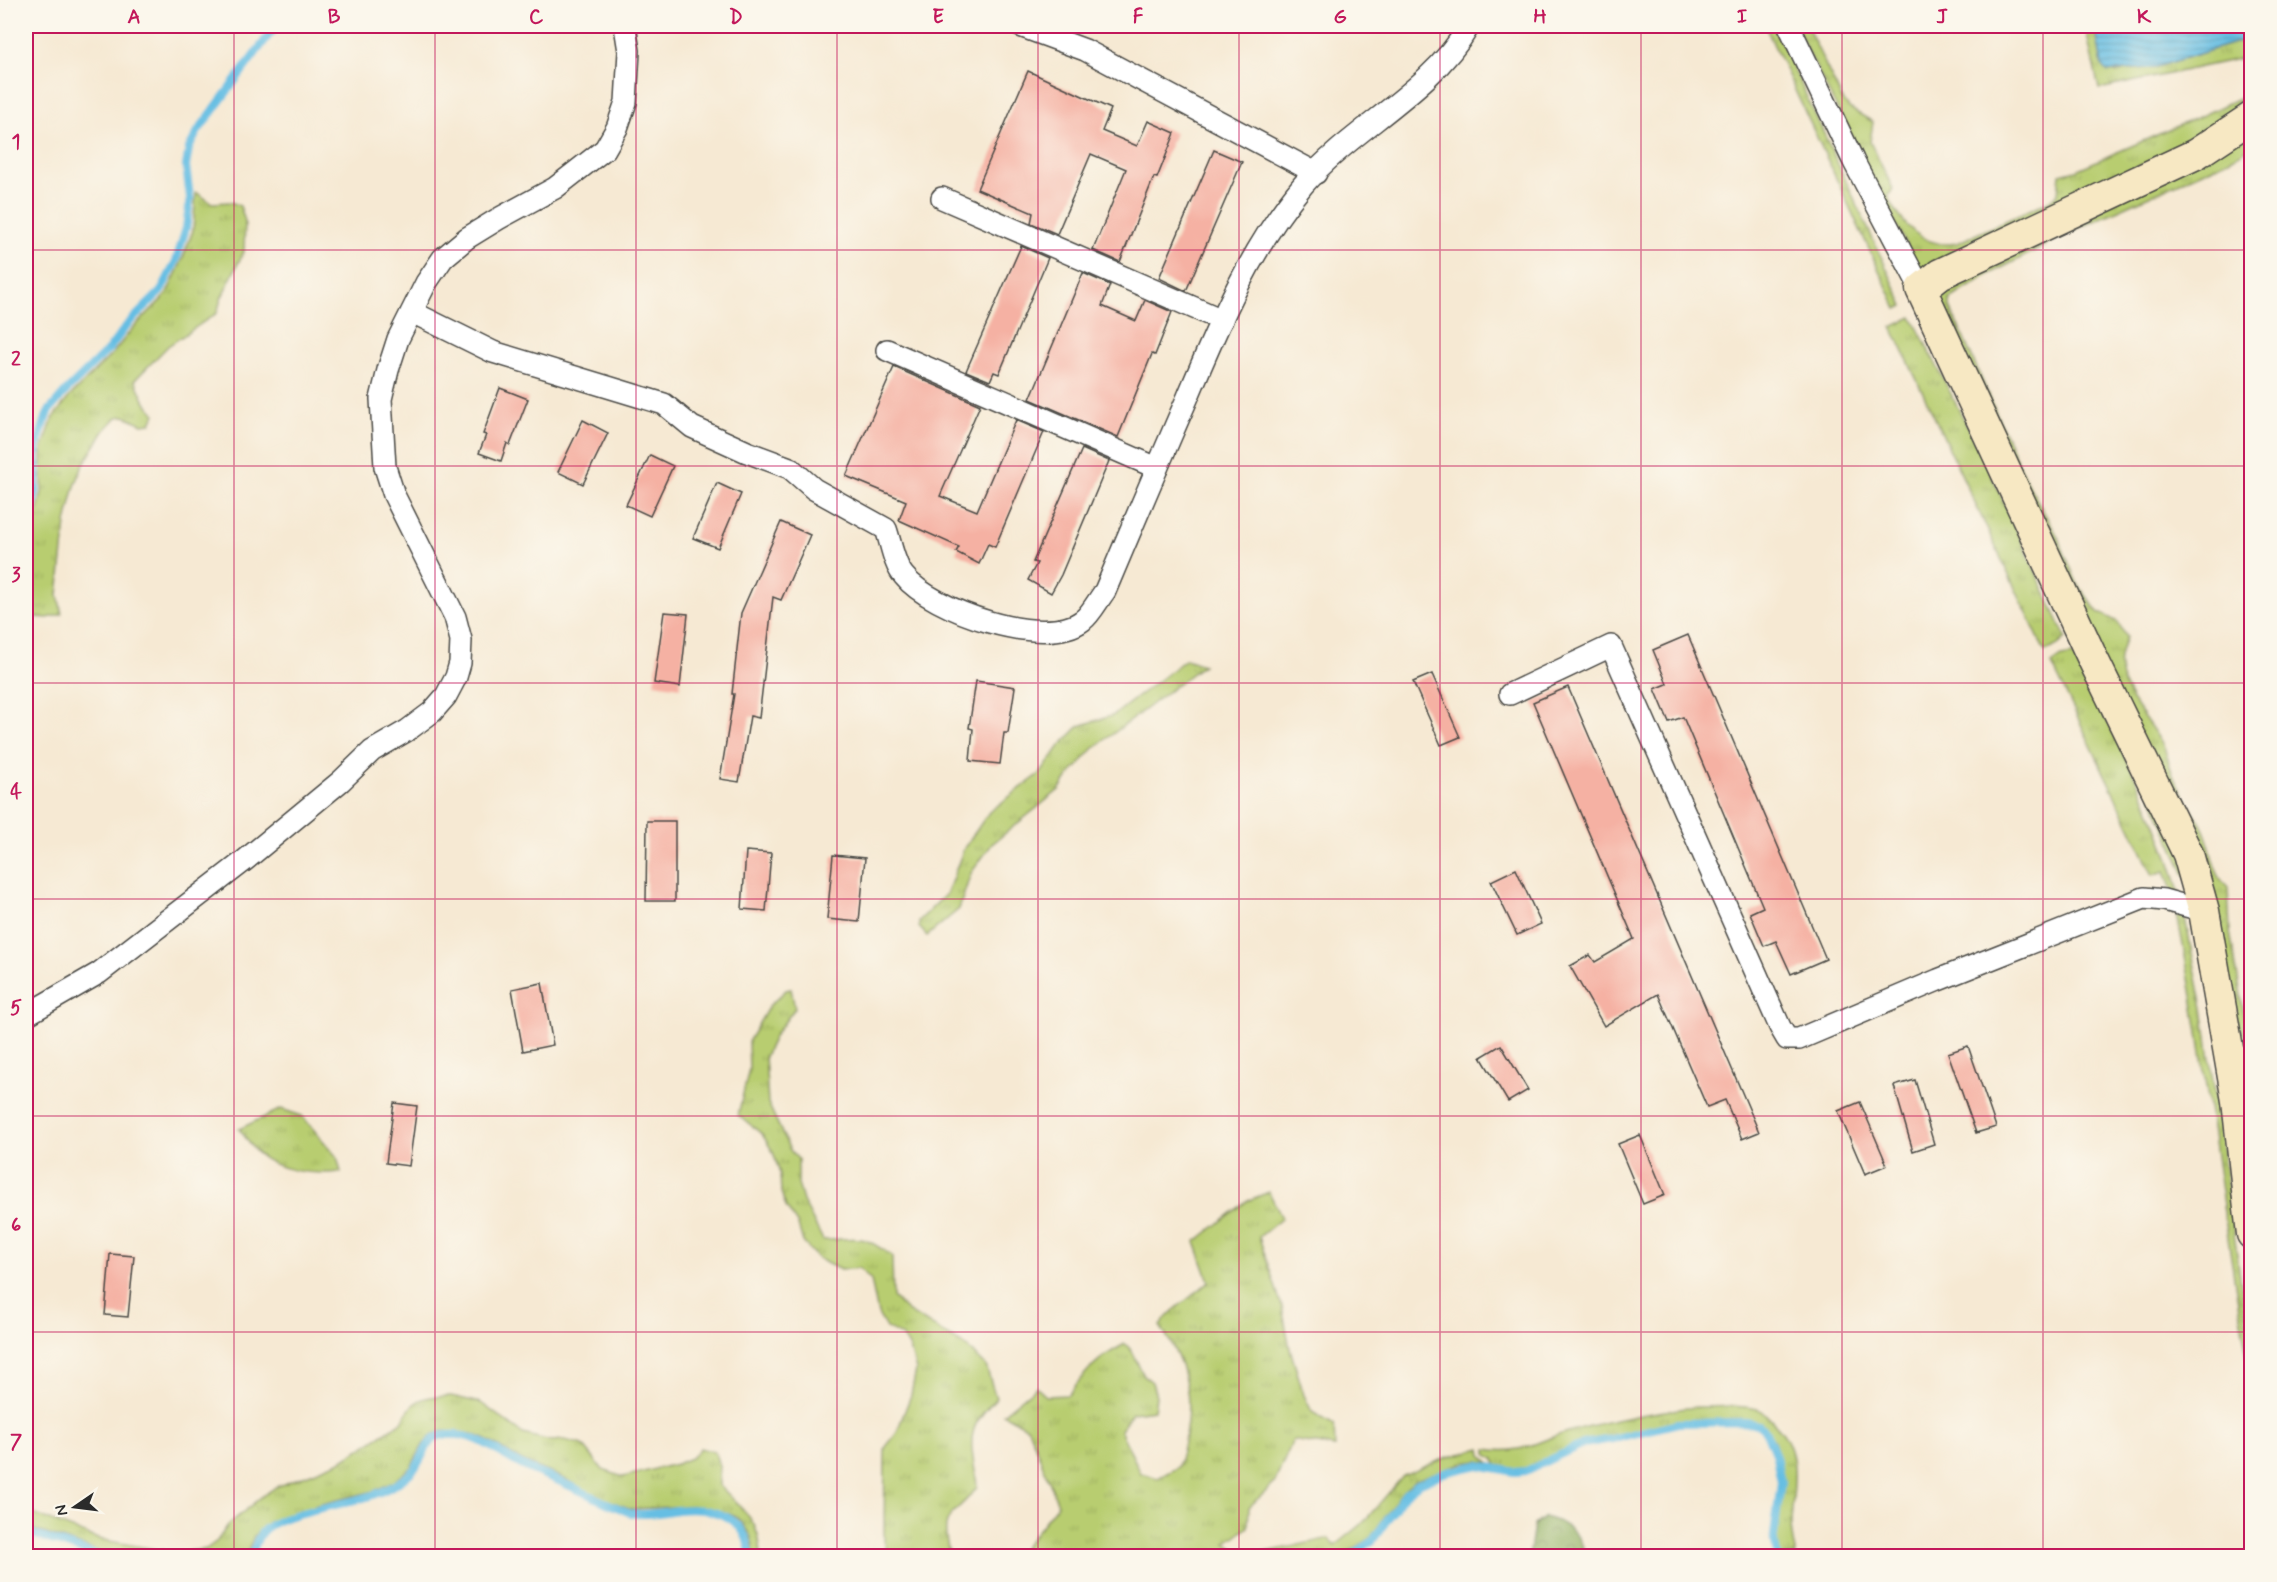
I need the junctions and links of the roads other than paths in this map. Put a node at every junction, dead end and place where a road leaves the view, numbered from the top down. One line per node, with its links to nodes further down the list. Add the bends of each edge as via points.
1 (625, 26): 9 (street, via 629,51 626,102 605,150 555,188 467,238 443,258)
2 (1020, 26): 6 (street, via 1085,50)
3 (1469, 26): 6 (street, via 1436,69)
4 (1790, 26): 8 (street, via 1854,162)
5 (2252, 117): 8 (street, via 2196,154 1949,270)
6 (1316, 173): 10 (street, via 1262,243)
7 (942, 198): 10 (street)
8 (1921, 289): 14 (street, via 2188,854)
9 (412, 312): 12 (street, via 493,352 664,404 692,427 790,468 814,489 886,529 902,575 915,587 978,619 1004,627 1065,628 1083,620 1105,591); 15 (street, via 398,339 381,399 385,467 394,495 454,617 461,640 460,663 446,696 432,712 372,751 244,861 99,973)
10 (1222, 320): 12 (street)
11 (887, 350): 12 (street)
12 (1157, 468)
13 (1510, 694): 14 (street, via 1611,646 1787,1039 1799,1039 2144,898)
14 (2204, 911): 16 (street, via 2237,1101)
15 (26, 1015)
16 (2252, 1234)

